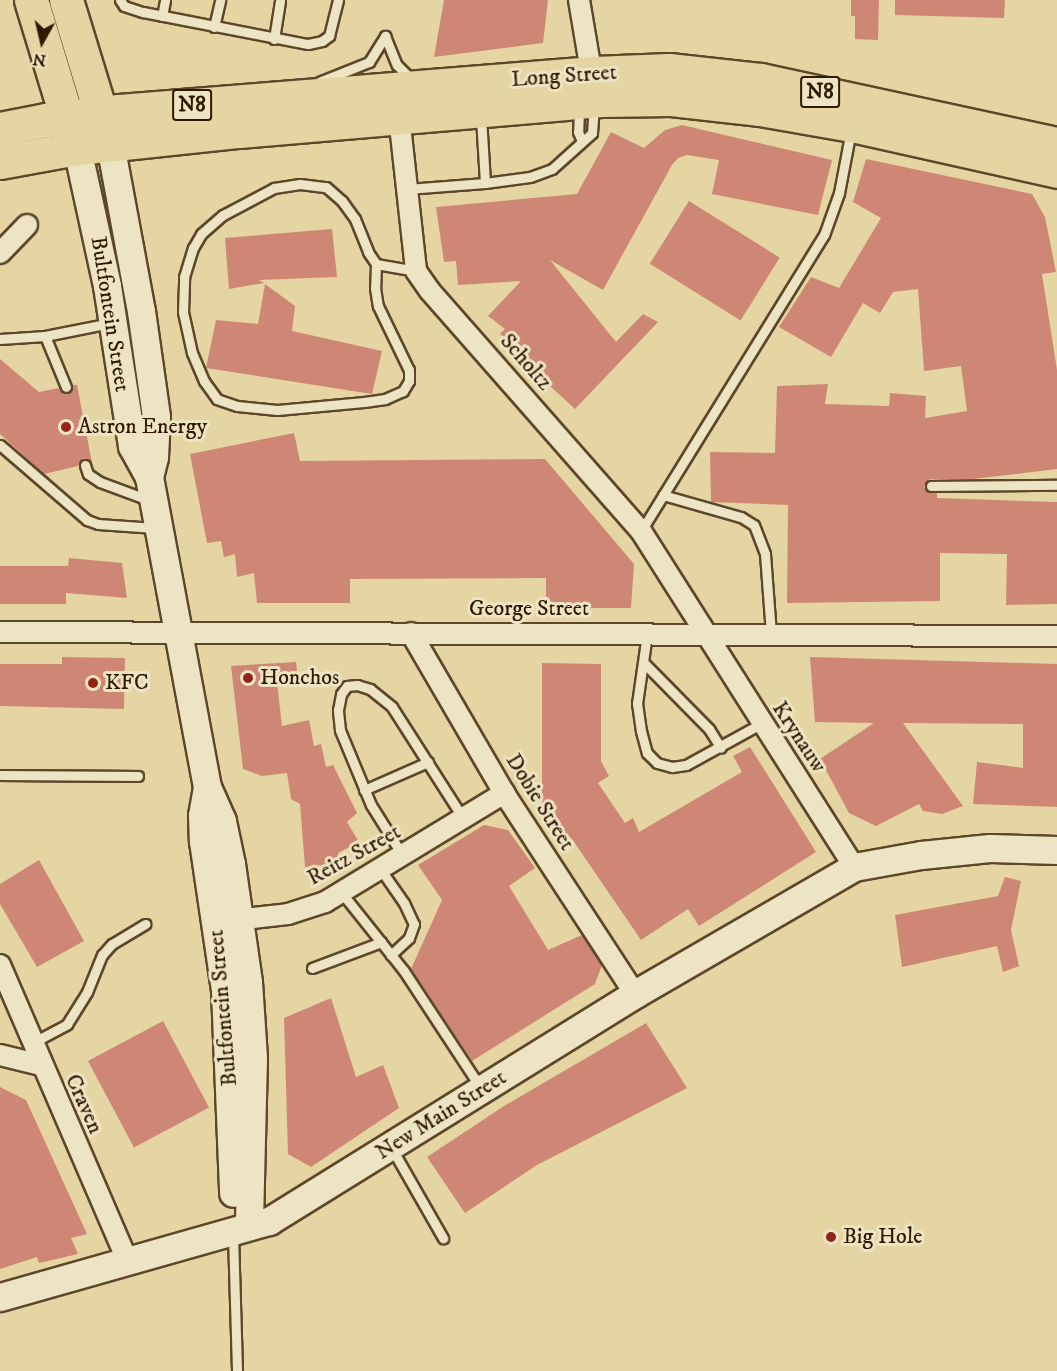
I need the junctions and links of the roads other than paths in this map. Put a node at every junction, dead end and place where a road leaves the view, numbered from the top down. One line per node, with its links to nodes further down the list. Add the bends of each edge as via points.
1 (31, 0): 18 (highway)
2 (66, 0): 17 (highway)
3 (120, 0): 9 (lane, via 130,9)
4 (165, 0): 9 (lane)
5 (220, 0): 10 (lane)
6 (280, 0): 11 (lane)
7 (338, 0): 11 (lane, via 334,24 322,41 308,44)
8 (579, 0): 12 (street)
9 (162, 16): 10 (lane)
10 (214, 27): 11 (lane)
11 (274, 39)
12 (586, 79): 13 (highway, Long Street / N8); 16 (highway, Long Street / N8); 19 (highway, Long Street / N8, via 671,99); 21 (lane, via 578,132); 21 (lane, via 592,133); 23 (highway, Long Street / N8, via 669,70 761,80)
13 (436, 86): 14 (lane, via 422,84 404,74 385,36 369,62); 15 (highway, Long Street / N8)
14 (282, 97): 15 (highway, Long Street / N8); 17 (highway, Long Street / N8)
15 (398, 104): 16 (highway, Long Street / N8); 22 (highway, Long Street / N8); 28 (street, Scholtz)
16 (481, 111): 27 (lane)
17 (102, 113): 18 (highway, Long Street / N8); 22 (highway)
18 (65, 117): 20 (highway, Long Street); 24 (highway)
19 (852, 125): 26 (highway, Long Street / N8); 41 (lane, via 838,193 824,235)
20 (0, 129)
21 (582, 141): 27 (lane, via 552,169 530,177)
22 (110, 144): 24 (highway, Long Street / N8); 42 (street, Bultfontein Street, via 156,417)
23 (1057, 144)
24 (77, 148): 25 (highway, Long Street); 33 (street, Bultfontein Street)
25 (0, 162)
26 (1057, 171)
27 (485, 183): 28 (lane)
28 (407, 189): 32 (street, Scholtz)
29 (27, 225): 30 (street)
30 (0, 254)
31 (376, 264): 31 (lane, via 355,219 326,187 300,184 274,188 222,215 201,234 184,277 183,312 192,353 204,381 218,399 237,406 277,410 385,399 403,391 409,381 409,370 378,306); 32 (lane)
32 (416, 271): 43 (street, Scholtz)
33 (112, 322): 34 (lane); 42 (street, Bultfontein Street, via 132,446)
34 (45, 336): 35 (lane); 36 (lane)
35 (0, 339)
36 (66, 387)
37 (0, 445): 42 (lane, via 87,520 98,524)
38 (85, 465): 42 (lane, via 88,474 100,482)
39 (1057, 485): 40 (lane)
40 (931, 486)
41 (663, 495): 43 (lane); 49 (lane, via 741,517 754,525 765,554)
42 (153, 502): 45 (street, Bultfontein Street)
43 (641, 531): 48 (street, Scholtz)
44 (0, 632): 45 (street, George Street)
45 (176, 633): 46 (street, George Street); 65 (street, Bultfontein Street, via 207,787 203,841)
46 (411, 633): 47 (street, George Street); 58 (street, Dobie Street)
47 (647, 634): 48 (street, George Street); 51 (lane)
48 (704, 634): 49 (street, George Street); 52 (street, Krynauw)
49 (771, 634): 50 (street, George Street)
50 (1057, 636)
51 (644, 663): 53 (lane, via 709,729); 53 (lane, via 637,703 648,753 657,763 672,767 702,759)
52 (762, 723): 53 (lane); 62 (street, Krynauw)
53 (721, 748)
54 (428, 762): 57 (lane); 57 (lane, via 392,707 370,689 347,686 338,710 340,730); 59 (lane)
55 (0, 775): 56 (lane)
56 (138, 776)
57 (364, 790): 61 (lane)
58 (504, 793): 59 (street, Reitz Street); 71 (street, Dobie Street)
59 (463, 818): 61 (street, Reitz Street)
60 (1057, 850): 62 (street, New Main Street, via 990,848)
61 (403, 856): 63 (street, Reitz Street)
62 (854, 867): 71 (street, New Main Street)
63 (381, 870): 64 (street, Reitz Street); 68 (lane, via 414,924 409,938)
64 (341, 892): 65 (street, Reitz Street, via 325,902 288,914); 67 (lane)
65 (227, 921): 77 (street, Bultfontein Street, via 225,990)
66 (145, 924): 72 (lane, via 112,944 102,955 87,992 67,1024)
67 (381, 942): 68 (lane); 70 (lane)
68 (391, 955): 75 (lane)
69 (0, 965): 72 (street, Craven)
70 (312, 968)
71 (634, 993): 75 (street, New Main Street)
72 (32, 1043): 74 (street, Craven)
73 (0, 1055): 74 (street)
74 (41, 1065): 79 (street, Craven)
75 (482, 1090): 76 (street, New Main Street)
76 (391, 1147): 77 (street, New Main Street, via 269,1221); 78 (lane)
77 (241, 1228): 79 (street, New Main Street); 81 (lane)
78 (443, 1238)
79 (127, 1260): 80 (street, New Main Street)
80 (0, 1297)
81 (237, 1371)

